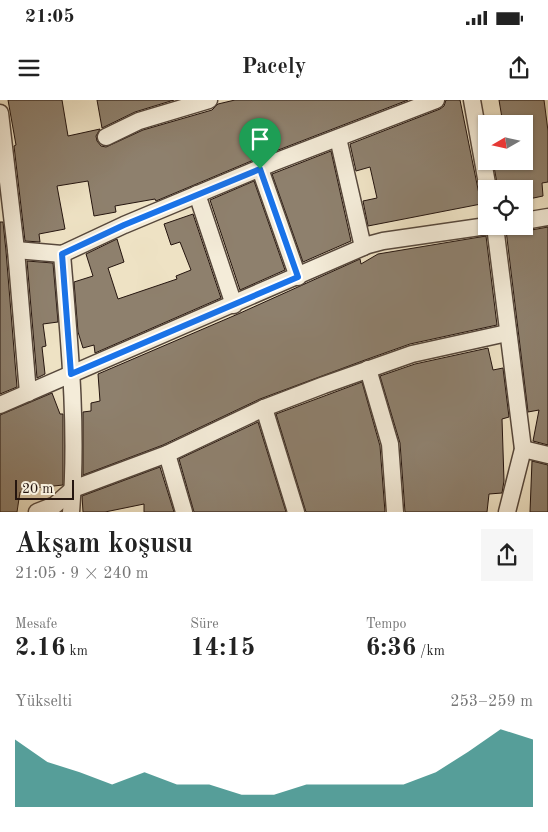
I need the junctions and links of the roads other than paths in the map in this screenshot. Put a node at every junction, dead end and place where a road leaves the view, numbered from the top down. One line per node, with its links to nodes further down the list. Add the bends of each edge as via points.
1 (209, 100): 5 (street, via 139,121)
2 (436, 100): 6 (street)
3 (472, 100): 8 (street)
4 (0, 113): 15 (street)
5 (106, 137)
6 (338, 138): 7 (street); 14 (street)
7 (260, 169): 9 (street); 17 (street)
8 (486, 180)
9 (197, 194): 16 (street); 18 (street)
10 (548, 218): 11 (street)
11 (533, 220)
12 (478, 227): 14 (street, via 383,241)
13 (496, 235): 19 (street)
14 (363, 247): 17 (street)
15 (16, 250): 16 (street); 22 (street)
16 (62, 254): 21 (street)
17 (298, 277): 18 (street)
18 (234, 304): 21 (street)
19 (508, 333): 20 (street, via 412,354); 25 (street)
20 (368, 369): 24 (street); 33 (street, via 390,444)
21 (71, 374): 22 (street); 28 (street)
22 (28, 393): 23 (street)
23 (0, 405)
24 (264, 408): 26 (street); 32 (street)
25 (523, 449): 27 (street); 34 (street)
26 (167, 454): 28 (street); 31 (street)
27 (548, 455)
28 (73, 489): 29 (street, via 55,505); 30 (street)
29 (37, 512)
30 (71, 512)
31 (184, 512)
32 (296, 512)
33 (395, 512)
34 (507, 512)

